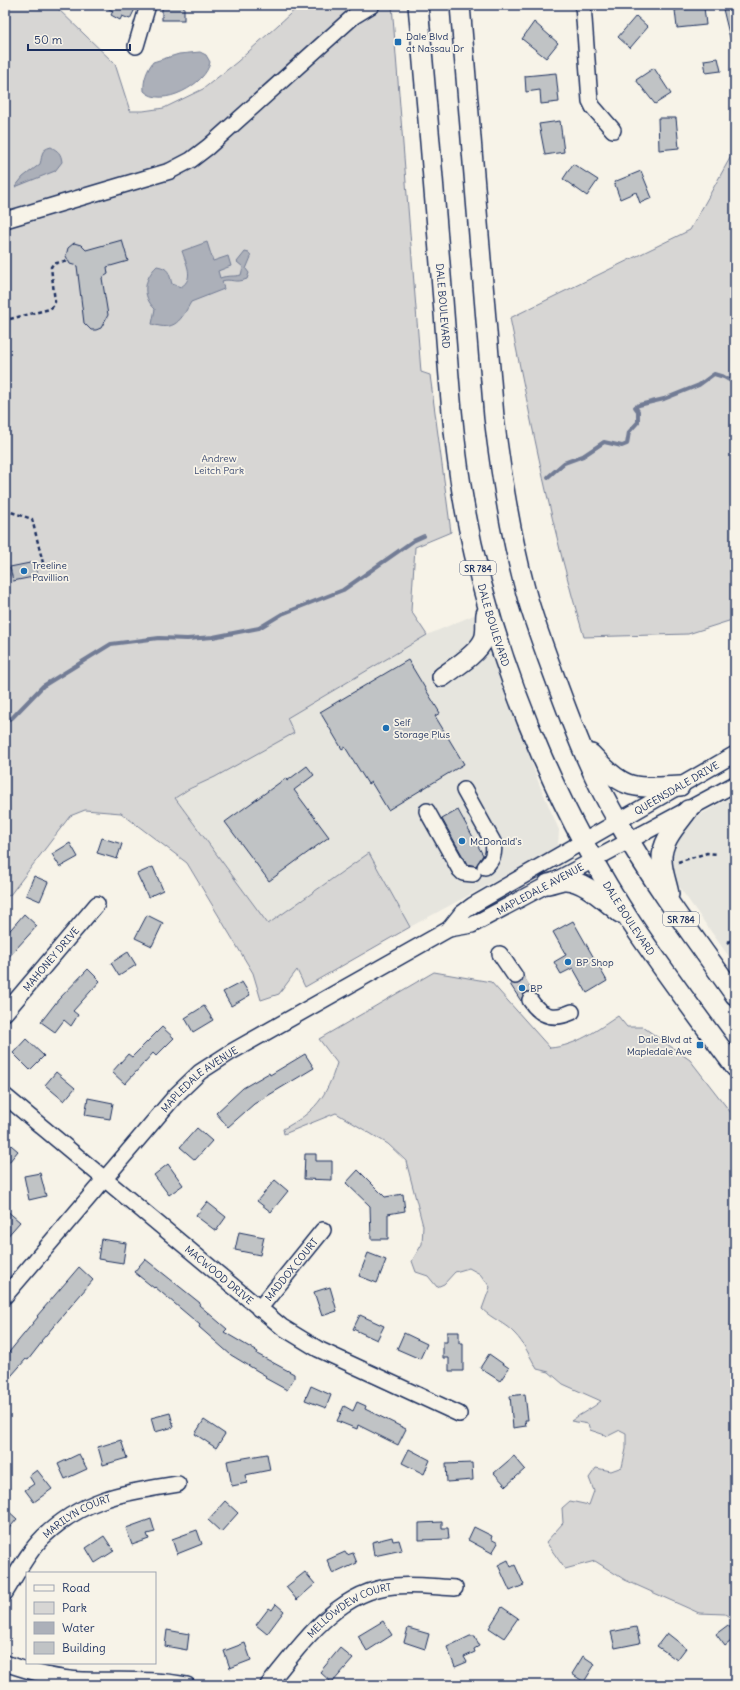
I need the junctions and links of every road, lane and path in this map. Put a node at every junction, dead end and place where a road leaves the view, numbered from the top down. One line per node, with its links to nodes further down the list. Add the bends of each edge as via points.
1 (148, 5): 6 (street)
2 (372, 5): 8 (street, via 354,16 191,160 146,179)
3 (418, 5): 15 (main road, DALE BOULEVARD / SR 784, via 451,394 462,491)
4 (460, 5): 17 (main road, SR 784, via 499,464 525,589 537,629)
5 (583, 5): 7 (street, via 590,101)
6 (136, 46)
7 (613, 130)
8 (5, 220)
9 (68, 260): 10 (path, via 52,265 54,306)
10 (10, 319)
11 (5, 510): 12 (path, via 32,519 44,567)
12 (36, 569)
13 (11, 574): 14 (path)
14 (5, 575)
15 (486, 601): 16 (main road, via 485,636 482,644); 26 (main road, DALE BOULEVARD / SR 784, via 504,659 530,727 559,794)
16 (442, 677)
17 (579, 741): 20 (main road, via 608,772 625,784 644,788); 24 (main road, SR 784)
18 (735, 754): 20 (street, QUEENSDALE DRIVE)
19 (735, 784): 22 (street)
20 (680, 786): 24 (street, QUEENSDALE DRIVE)
21 (464, 790): 23 (street, via 493,842 492,859 479,870 463,873 460,870)
22 (688, 810): 25 (street); 32 (main road, via 668,838 662,854)
23 (427, 811)
24 (618, 822): 25 (main road, SR 784); 26 (street, MAPLEDALE AVENUE)
25 (630, 841): 28 (street, MAPLEDALE AVENUE); 32 (main road, SR 784)
26 (584, 842): 28 (main road, DALE BOULEVARD / SR 784); 34 (street, MAPLEDALE AVENUE, via 465,910)
27 (717, 854): 29 (path, via 707,853)
28 (594, 860): 30 (street, MAPLEDALE AVENUE); 33 (main road, DALE BOULEVARD / SR 784)
29 (674, 863)
30 (548, 884): 33 (main road, via 568,880 584,886); 34 (street, MAPLEDALE AVENUE, via 472,925)
31 (98, 904): 42 (street, MAHONEY DRIVE)
32 (672, 906): 39 (main road, SR 784)
33 (631, 923): 43 (main road, DALE BOULEVARD / SR 784)
34 (449, 930): 45 (street, MAPLEDALE AVENUE, via 204,1069 176,1095)
35 (735, 937): 36 (path)
36 (727, 943)
37 (500, 954): 38 (street)
38 (514, 976)
39 (735, 995)
40 (530, 1000): 41 (street, via 537,1010 548,1016)
41 (572, 1012)
42 (5, 1013)
43 (735, 1067)
44 (5, 1096): 45 (street, MACWOOD DRIVE)
45 (104, 1179): 47 (street, MAPLEDALE AVENUE); 48 (street, MACWOOD DRIVE)
46 (323, 1230): 48 (street, MADDOX COURT)
47 (5, 1296)
48 (259, 1309): 49 (street, MACWOOD DRIVE, via 318,1349)
49 (459, 1414)
50 (178, 1484): 52 (street, MARILYN COURT, via 113,1496 79,1510 43,1538)
51 (455, 1588): 55 (street, MELLOWDEW COURT, via 393,1586 361,1596 319,1625)
52 (5, 1593)
53 (5, 1663): 54 (street, via 56,1677 82,1680 169,1681)
54 (187, 1685)
55 (268, 1685)

